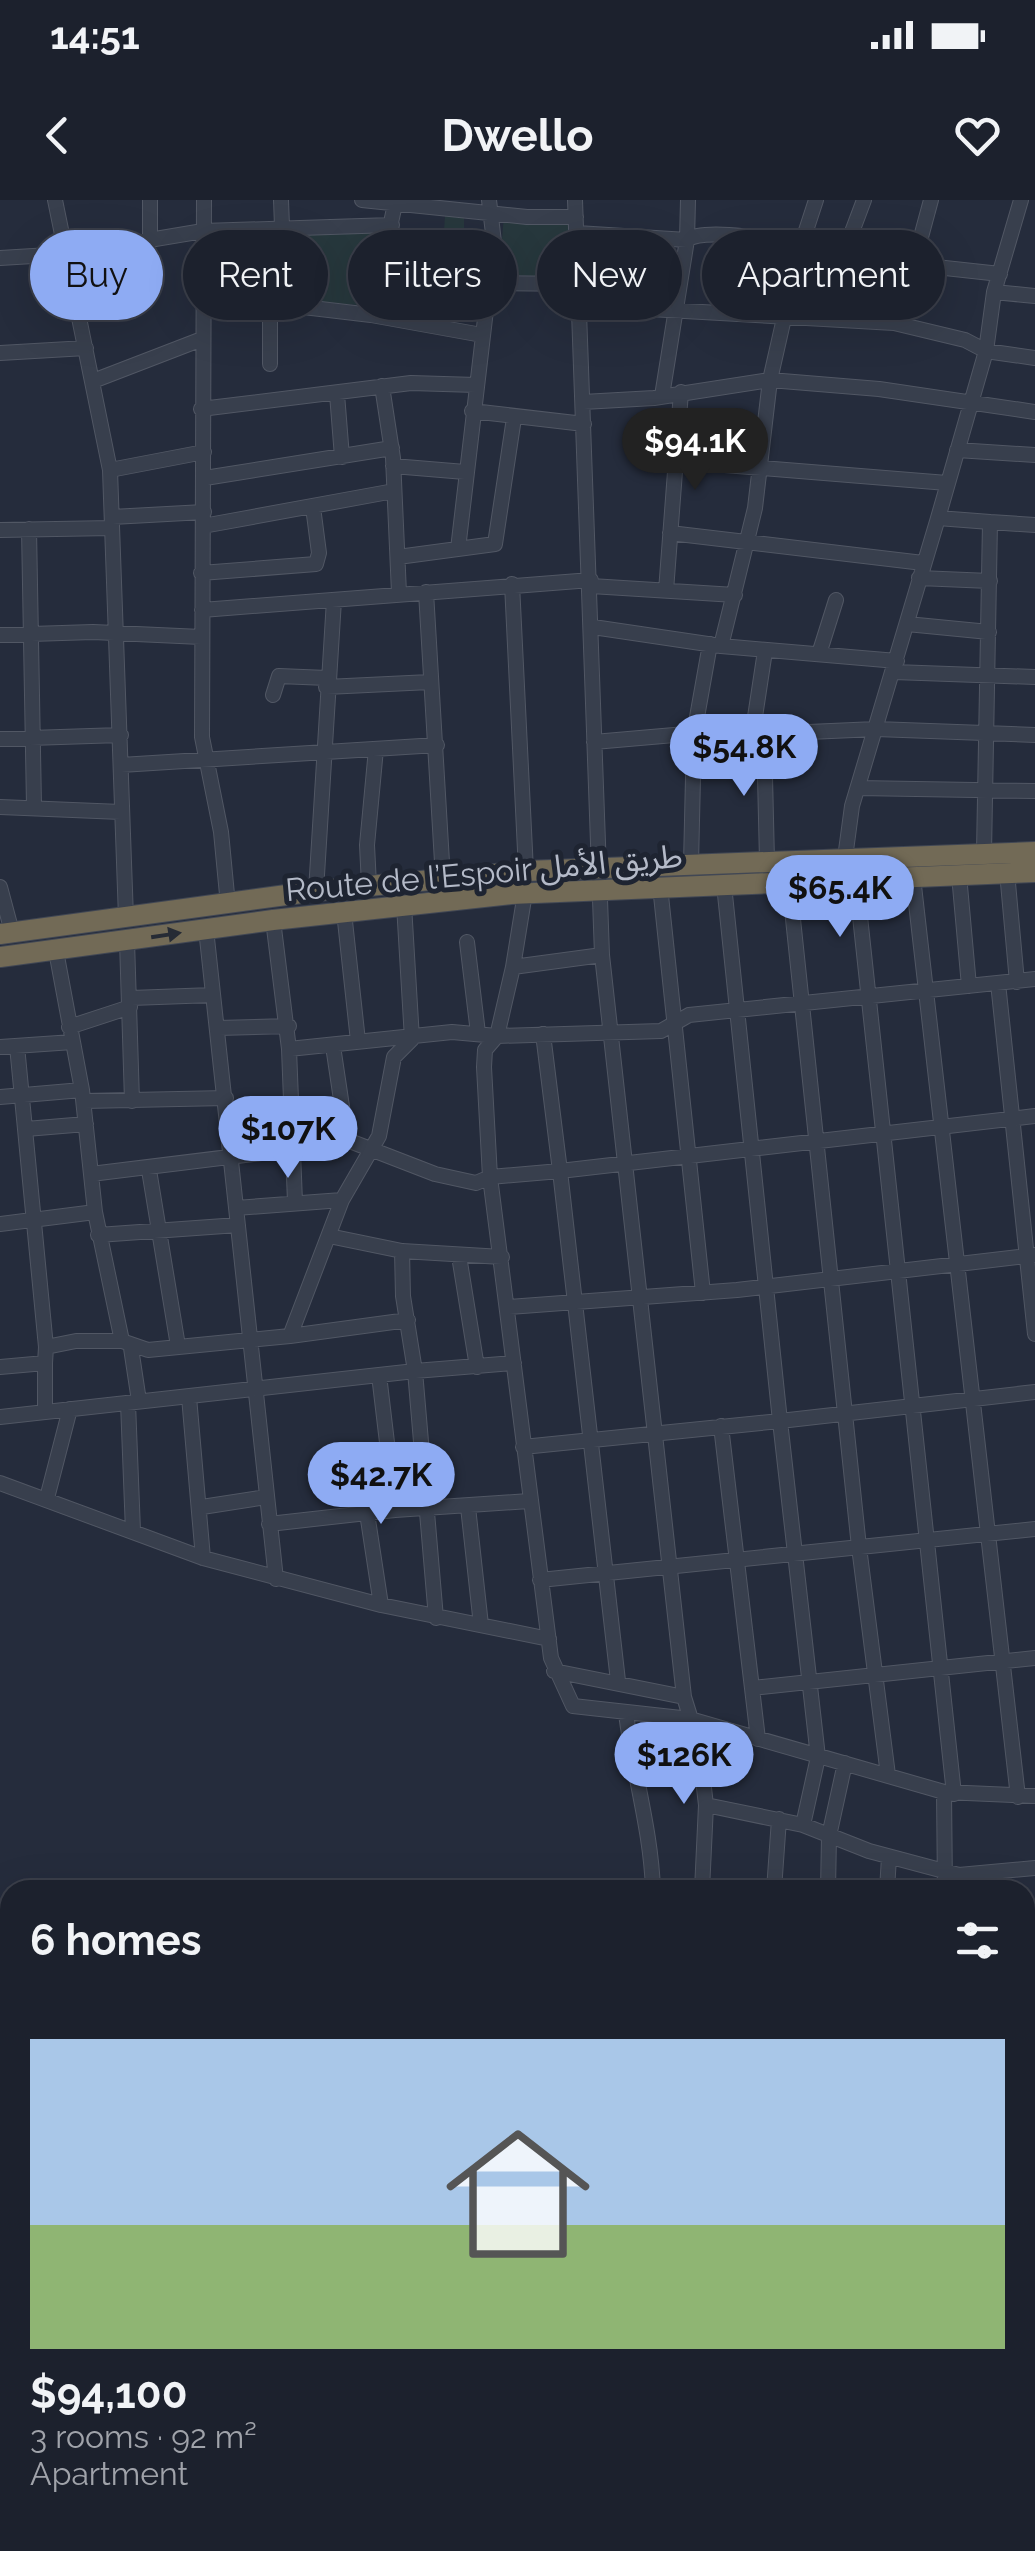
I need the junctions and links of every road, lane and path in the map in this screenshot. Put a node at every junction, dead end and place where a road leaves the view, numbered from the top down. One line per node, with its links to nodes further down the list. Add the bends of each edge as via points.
1 (55, 200): 17 (street)
2 (150, 200): 18 (street)
3 (204, 200): 19 (street)
4 (280, 200): 16 (street)
5 (362, 200): 12 (street)
6 (576, 200): 15 (street)
7 (688, 200): 27 (street)
8 (816, 200): 23 (street)
9 (864, 200): 24 (street)
10 (931, 200): 25 (street)
11 (1022, 200): 32 (street)
12 (396, 204): 13 (street); 14 (street)
13 (492, 206): 15 (street)
14 (392, 225): 16 (street); 21 (street)
15 (576, 225): 22 (street); 27 (street)
16 (281, 229): 20 (street)
17 (61, 230)
18 (150, 230)
19 (203, 230)
20 (255, 230)
21 (391, 230)
22 (576, 230)
23 (806, 230)
24 (853, 230)
25 (923, 230)
26 (702, 235): 27 (street)
27 (686, 240): 31 (street)
28 (30, 256): 29 (street)
29 (0, 258)
30 (945, 267): 32 (street)
31 (682, 269)
32 (1000, 274): 33 (street)
33 (994, 292): 34 (street); 47 (street)
34 (1035, 296)
35 (80, 320): 46 (street)
36 (202, 320): 45 (street)
37 (275, 320): 50 (street)
38 (398, 320): 44 (street)
39 (484, 320): 44 (street)
40 (580, 320): 58 (street)
41 (675, 320): 57 (street)
42 (783, 320): 51 (street)
43 (857, 320): 47 (street, via 965,340)
44 (482, 335): 53 (street)
45 (202, 339): 52 (street); 60 (street)
46 (86, 348): 48 (street); 52 (street)
47 (986, 351): 49 (street); 59 (street)
48 (0, 353)
49 (1035, 358)
50 (270, 364)
51 (770, 380): 55 (street); 59 (street); 72 (street)
52 (93, 381): 73 (street)
53 (476, 385): 54 (street); 61 (street)
54 (382, 386): 56 (street); 65 (street)
55 (681, 392): 57 (street); 70 (street)
56 (336, 394): 60 (street); 69 (street)
57 (662, 396): 58 (street)
58 (583, 402): 64 (street)
59 (970, 405): 62 (street); 66 (street)
60 (201, 408): 67 (street)
61 (472, 412): 63 (street); 74 (street)
62 (1035, 412)
63 (514, 418): 64 (street); 88 (street, via 496,544)
64 (584, 424): 93 (street)
65 (392, 448): 69 (street); 71 (street)
66 (957, 450): 68 (street); 76 (street)
67 (204, 452): 73 (street); 75 (street)
68 (1035, 455)
69 (342, 458): 75 (street)
70 (676, 460): 72 (street); 86 (street)
71 (394, 466): 74 (street); 77 (street)
72 (762, 467): 76 (street); 87 (street)
73 (110, 470): 81 (street)
74 (464, 472): 88 (street)
75 (205, 478): 80 (street)
76 (947, 483): 79 (street)
77 (394, 491): 78 (street); 89 (street)
78 (312, 507): 80 (street); 91 (street, via 316,564)
79 (938, 518): 82 (street); 90 (street)
80 (204, 519): 81 (street); 91 (street)
81 (112, 522): 84 (street); 107 (street)
82 (990, 522): 83 (street); 92 (street)
83 (1035, 525)
84 (30, 529): 85 (street); 105 (street)
85 (0, 530)
86 (670, 533): 87 (street); 95 (street)
87 (748, 541): 90 (street); 98 (street)
88 (458, 549): 89 (street)
89 (398, 556): 97 (street)
90 (921, 570): 92 (street); 102 (street)
91 (201, 573): 101 (street)
92 (990, 580): 104 (street)
93 (591, 583): 94 (street); 95 (street); 103 (street)
94 (512, 584): 96 (street); 144 (street)
95 (666, 590): 98 (street)
96 (426, 592): 97 (street); 116 (street)
97 (400, 593): 99 (street)
98 (734, 595): 109 (street)
99 (334, 600): 101 (street); 115 (street)
100 (836, 600): 111 (street)
101 (202, 610): 108 (street)
102 (907, 624): 104 (street); 112 (street)
103 (593, 627): 109 (street); 126 (street)
104 (989, 632): 113 (street)
105 (32, 634): 106 (street); 107 (street); 124 (street)
106 (0, 635)
107 (119, 636): 108 (street); 123 (street)
108 (201, 637): 130 (street)
109 (715, 645): 110 (street); 121 (street)
110 (765, 651): 111 (street); 119 (street)
111 (819, 654): 112 (street)
112 (895, 667): 113 (street); 118 (street)
113 (989, 676): 114 (street); 120 (street)
114 (1035, 677)
115 (327, 682): 116 (street); 117 (street, via 279,676); 129 (street)
116 (430, 682): 127 (street)
117 (273, 695)
118 (876, 729): 119 (street); 120 (street); 132 (street)
119 (758, 732): 121 (street); 141 (street)
120 (984, 733): 122 (street); 133 (street)
121 (694, 734): 126 (street); 142 (street)
122 (1035, 734)
123 (121, 735): 124 (street); 131 (street)
124 (32, 737): 125 (street); 135 (street)
125 (0, 739)
126 (594, 742): 143 (street)
127 (437, 745): 128 (street); 149 (street)
128 (376, 749): 129 (street); 152 (street)
129 (324, 752): 130 (street); 156 (street)
130 (207, 762): 131 (street); 160 (street)
131 (121, 765): 137 (street)
132 (858, 788): 133 (street); 140 (street)
133 (984, 790): 134 (street); 139 (street)
134 (1035, 791)
135 (34, 806): 136 (street); 137 (street)
136 (0, 807)
137 (120, 812): 162 (street)
138 (1035, 852): 139 (highway, Route de l’Espoir طريق الأمل)
139 (984, 853): 140 (highway, Route de l’Espoir طريق الأمل)
140 (844, 858): 141 (highway, Route de l’Espoir طريق الأمل)
141 (767, 861): 142 (highway, Route de l’Espoir طريق الأمل)
142 (691, 864): 143 (highway, Route de l’Espoir طريق الأمل)
143 (599, 866): 144 (highway, Route de l’Espoir طريق الأمل); 157 (street)
144 (526, 871): 149 (highway, Route de l’Espoir طريق الأمل)
145 (1007, 872): 146 (highway, Route de l’Espoir طريق الأمل); 147 (highway, Route de l’Espoir طريق الأمل); 173 (street)
146 (1035, 872)
147 (959, 875): 148 (highway, Route de l’Espoir طريق الأمل); 175 (street)
148 (913, 877): 150 (highway, Route de l’Espoir طريق الأمل); 176 (street)
149 (443, 879): 152 (highway, Route de l’Espoir طريق الأمل)
150 (856, 879): 151 (highway, Route de l’Espoir طريق الأمل); 178 (street)
151 (789, 881): 153 (highway, Route de l’Espoir طريق الأمل); 180 (street)
152 (368, 885): 156 (highway, Route de l’Espoir طريق الأمل)
153 (724, 885): 154 (highway, Route de l’Espoir طريق الأمل); 181 (street)
154 (660, 886): 157 (highway, Route de l’Espoir طريق الأمل); 182 (street)
155 (0, 887): 165 (street)
156 (316, 892): 160 (highway, Route de l’Espoir طريق الأمل)
157 (600, 892): 158 (highway, Route de l’Espoir طريق الأمل); 169 (street)
158 (525, 894): 159 (highway, Route de l’Espoir طريق الأمل); 171 (street)
159 (404, 905): 161 (highway, Route de l’Espoir طريق الأمل); 190 (street)
160 (228, 906): 162 (highway, Route de l’Espoir طريق الأمل)
161 (344, 912): 163 (highway, Route de l’Espoir طريق الأمل); 191 (street)
162 (126, 918): 165 (highway, Route de l’Espoir طريق الأمل)
163 (273, 920): 164 (highway, Route de l’Espoir طريق الأمل); 183 (street)
164 (206, 929): 166 (highway, Route de l’Espoir طريق الأمل, one-way to 164); 177 (street)
165 (6, 933)
166 (127, 941): 168 (highway, Route de l’Espoir طريق الأمل); 179 (street)
167 (467, 942): 186 (street)
168 (56, 951): 170 (highway, Route de l’Espoir طريق الأمل); 187 (street)
169 (602, 955): 171 (street); 185 (street)
170 (0, 957)
171 (513, 967): 189 (street)
172 (1035, 979): 173 (street)
173 (1017, 982): 174 (street)
174 (998, 983): 175 (street); 202 (street)
175 (970, 986): 176 (street)
176 (927, 992): 178 (street); 204 (street)
177 (213, 995): 179 (street); 184 (street)
178 (867, 998): 180 (street); 206 (street)
179 (130, 1002): 187 (street); 200 (street)
180 (802, 1004): 181 (street); 207 (street)
181 (734, 1012): 182 (street); 208 (street)
182 (677, 1019): 185 (street, via 662,1031); 211 (street)
183 (289, 1026): 184 (street); 195 (street)
184 (218, 1028): 199 (street)
185 (610, 1030): 188 (street); 213 (street)
186 (478, 1033): 189 (street); 190 (street)
187 (71, 1034): 192 (street); 197 (street)
188 (543, 1034): 189 (street); 215 (street)
189 (497, 1036): 217 (street, via 484,1058)
190 (412, 1039): 191 (street); 210 (street, via 394,1057)
191 (358, 1042): 193 (street)
192 (16, 1046): 194 (street); 196 (street)
193 (333, 1046): 195 (street); 210 (street, via 347,1140)
194 (0, 1047)
195 (289, 1049): 209 (street)
196 (22, 1095): 197 (street); 198 (street); 205 (street)
197 (83, 1095): 200 (street); 203 (street)
198 (0, 1097)
199 (226, 1098): 200 (street); 212 (street)
200 (132, 1101)
201 (1035, 1116): 202 (street)
202 (1014, 1118): 204 (street); 230 (street)
203 (86, 1124): 205 (street); 216 (street)
204 (942, 1127): 206 (street); 232 (street)
205 (26, 1129): 222 (street)
206 (881, 1135): 207 (street); 233 (street)
207 (816, 1141): 208 (street); 234 (street)
208 (750, 1148): 211 (street); 235 (street)
209 (294, 1149): 212 (street); 219 (street)
210 (373, 1150): 217 (street, via 466,1182); 218 (street)
211 (688, 1155): 213 (street); 236 (street)
212 (232, 1157): 214 (street); 220 (street)
213 (627, 1164): 215 (street); 237 (street)
214 (148, 1170): 216 (street); 225 (street)
215 (560, 1171): 217 (street); 238 (street)
216 (91, 1174): 221 (street)
217 (490, 1177): 231 (street)
218 (342, 1200): 219 (street); 227 (street)
219 (295, 1202): 220 (street)
220 (236, 1208): 224 (street)
221 (95, 1212): 222 (street); 226 (street)
222 (34, 1220): 223 (street); 246 (street)
223 (0, 1224)
224 (238, 1225): 225 (street); 243 (street)
225 (162, 1231): 226 (street); 245 (street)
226 (98, 1234): 244 (street)
227 (329, 1236): 228 (street); 242 (street)
228 (402, 1252): 229 (street); 240 (street)
229 (460, 1256): 231 (street); 248 (street)
230 (1030, 1256): 232 (street); 241 (street)
231 (502, 1257): 239 (street)
232 (956, 1262): 233 (street); 255 (street)
233 (896, 1270): 234 (street); 257 (street)
234 (834, 1279): 235 (street); 260 (street)
235 (766, 1286): 236 (street); 262 (street)
236 (703, 1293): 237 (street)
237 (640, 1298): 238 (street); 265 (street)
238 (576, 1301): 239 (street); 266 (street)
239 (509, 1307): 247 (street)
240 (408, 1320): 242 (street); 250 (street)
241 (1035, 1334)
242 (290, 1336): 243 (street)
243 (248, 1342): 245 (street); 252 (street)
244 (126, 1345): 245 (street); 246 (street, via 76,1341); 256 (street)
245 (178, 1346)
246 (45, 1355): 249 (street); 259 (street)
247 (514, 1363): 248 (street); 267 (street)
248 (477, 1367): 250 (street)
249 (0, 1368)
250 (415, 1371): 251 (street); 274 (street)
251 (379, 1376): 252 (street); 275 (street)
252 (254, 1390): 254 (street); 270 (street)
253 (1035, 1392): 255 (street)
254 (189, 1397): 256 (street); 273 (street)
255 (974, 1400): 257 (street); 280 (street)
256 (133, 1402): 258 (street); 278 (street)
257 (912, 1407): 260 (street); 281 (street)
258 (70, 1409): 259 (street); 269 (street)
259 (45, 1412): 261 (street)
260 (847, 1414): 262 (street); 282 (street)
261 (3, 1416): 264 (street)
262 (780, 1420): 263 (street); 283 (street)
263 (721, 1426): 265 (street); 285 (street)
264 (0, 1432)
265 (655, 1434): 266 (street); 286 (street)
266 (591, 1440): 267 (street); 287 (street)
267 (523, 1447): 271 (street)
268 (0, 1483): 269 (street)
269 (46, 1498): 278 (street)
270 (266, 1498): 273 (street); 277 (street)
271 (529, 1501): 272 (street); 289 (street)
272 (468, 1506): 274 (street); 292 (street)
273 (202, 1508): 284 (street)
274 (430, 1509): 275 (street); 291 (street)
275 (395, 1510): 276 (street)
276 (367, 1513): 277 (street); 290 (street)
277 (268, 1524): 288 (street)
278 (133, 1530): 284 (street)
279 (1035, 1530): 280 (street)
280 (987, 1534): 281 (street); 295 (street)
281 (926, 1540): 282 (street); 296 (street)
282 (859, 1547): 283 (street); 298 (street)
283 (793, 1554): 285 (street); 300 (street)
284 (203, 1558): 288 (street)
285 (735, 1559): 286 (street); 301 (street)
286 (670, 1567): 287 (street); 302 (street)
287 (606, 1574): 289 (street); 299 (street)
288 (276, 1579): 290 (street)
289 (540, 1580): 293 (street)
290 (381, 1605): 291 (street)
291 (436, 1618): 292 (street)
292 (481, 1625): 293 (street)
293 (549, 1639): 297 (street)
294 (1035, 1658): 295 (street)
295 (1002, 1662): 296 (street); 311 (street)
296 (938, 1668): 298 (street); 309 (street)
297 (554, 1670): 299 (street); 303 (street, via 579,1710)
298 (876, 1675): 300 (street); 308 (street)
299 (618, 1681): 302 (street)
300 (812, 1682): 301 (street); 306 (street)
301 (752, 1688): 305 (street)
302 (684, 1697): 304 (street)
303 (626, 1713): 304 (street); 319 (street)
304 (690, 1719): 305 (street); 312 (street)
305 (758, 1739): 306 (street)
306 (818, 1758): 307 (street); 314 (street)
307 (846, 1763): 308 (street); 315 (street)
308 (888, 1775): 309 (street)
309 (949, 1793): 311 (street); 318 (street)
310 (1035, 1796): 311 (street)
311 (1018, 1797)
312 (706, 1804): 313 (street); 320 (street)
313 (778, 1819): 314 (street); 321 (street)
314 (803, 1825): 315 (street)
315 (829, 1836): 316 (street); 322 (street)
316 (889, 1857): 318 (street); 323 (street)
317 (1035, 1868): 318 (street)
318 (944, 1872): 324 (street)
319 (653, 1880)
320 (702, 1880)
321 (775, 1880)
322 (828, 1880)
323 (888, 1880)
324 (944, 1880)

